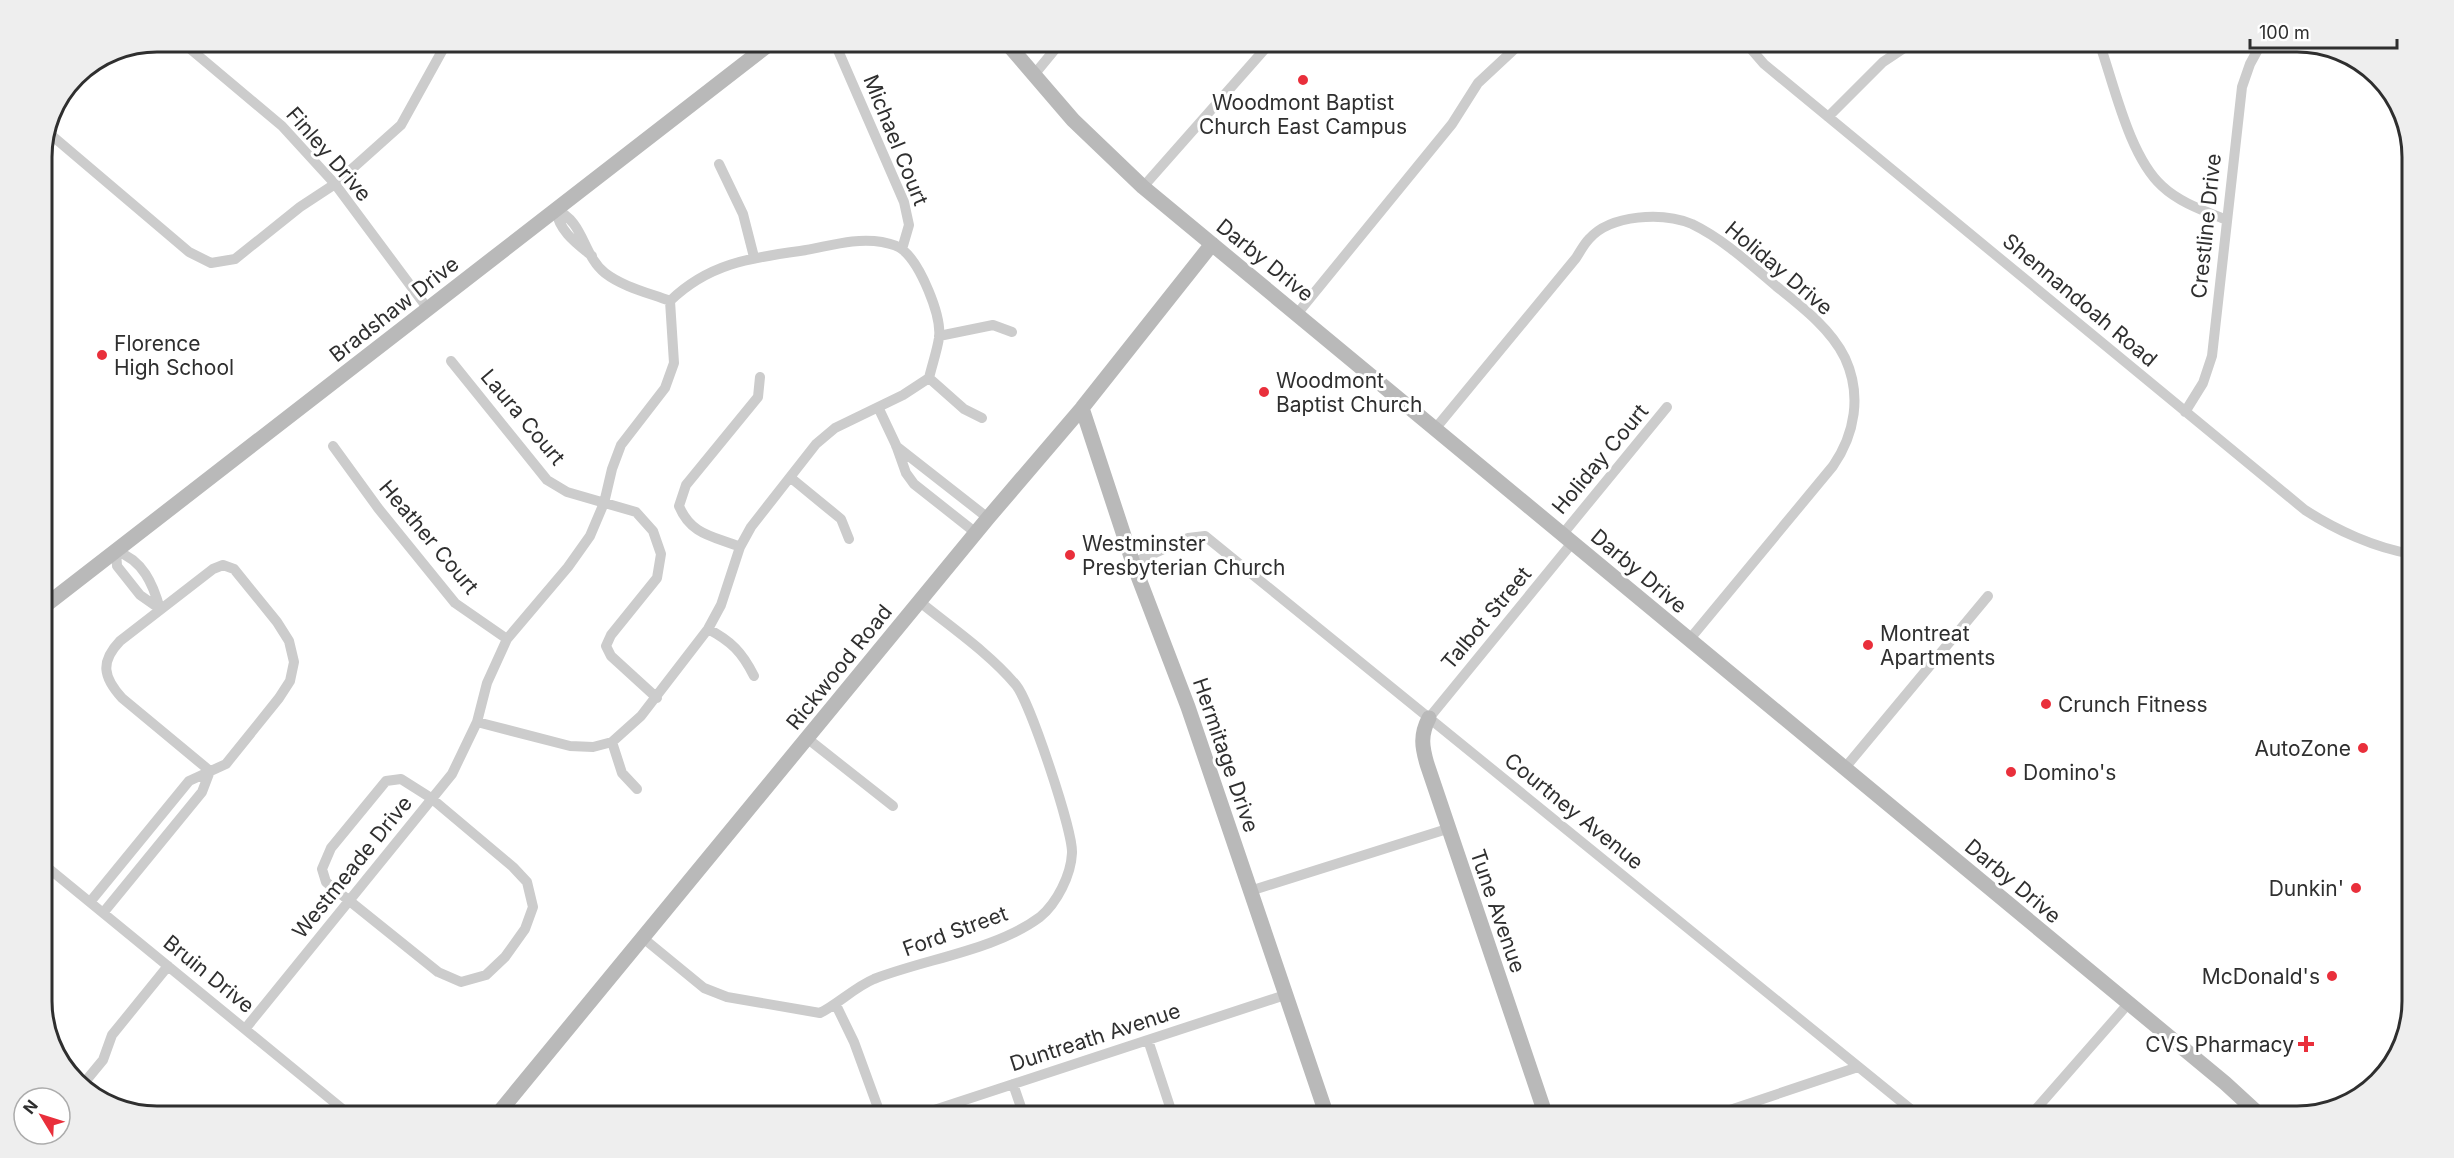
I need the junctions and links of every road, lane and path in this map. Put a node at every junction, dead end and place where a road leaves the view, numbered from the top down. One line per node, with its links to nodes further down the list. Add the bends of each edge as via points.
1 (1262, 52): 18 (street)
2 (1511, 52): 26 (street, via 1478,83 1452,124)
3 (1754, 52): 14 (street, Shennandoah Road)
4 (1898, 52): 14 (street)
5 (2102, 52): 20 (street, via 2135,147 2153,177 2182,201)
6 (2257, 52): 20 (street, Crestline Drive, via 2242,87)
7 (195, 53): 17 (street, Finley Drive, via 282,126)
8 (441, 53): 17 (street, via 401,125)
9 (758, 53): 19 (main road, Bradshaw Drive)
10 (839, 53): 22 (street, Michael Court, via 904,202 909,225)
11 (1014, 53): 13 (main road, Darby Drive)
12 (1052, 53): 13 (street)
13 (1033, 76): 18 (main road, Darby Drive)
14 (1828, 117): 35 (street, Shennandoah Road)
15 (54, 138): 17 (street, via 189,252 211,263 235,259)
16 (719, 164): 23 (street, via 743,214)
17 (335, 184): 25 (street, Finley Drive)
18 (1143, 187): 21 (main road, Darby Drive)
19 (556, 210): 24 (street, via 558,221 572,240 592,256 603,272 623,284); 25 (main road, Bradshaw Drive)
20 (2227, 220): 35 (street, Crestline Drive, via 2212,356 2203,383)
21 (1212, 244): 26 (main road, Darby Drive); 34 (main road, Rickwood Road)
22 (902, 249): 23 (street, via 859,240); 28 (street, via 921,275)
23 (754, 257): 24 (street, via 700,277)
24 (670, 301): 41 (street, Westmeade Drive, via 674,363 665,388 621,445)
25 (428, 309): 47 (main road, Bradshaw Drive)
26 (1297, 314): 37 (main road, Darby Drive)
27 (1012, 332): 28 (street, via 993,325)
28 (939, 336): 31 (street)
29 (451, 360): 41 (street, Laura Court, via 547,480 567,492)
30 (760, 376): 46 (street, via 758,397 686,486 679,506 684,520 694,529)
31 (929, 378): 32 (street); 36 (street, via 964,409)
32 (878, 407): 38 (street); 40 (street, via 835,428 816,444)
33 (1667, 407): 45 (street, Holiday Court)
34 (1082, 408): 42 (main road, Rickwood Road); 49 (main road, Hermitage Drive)
35 (2185, 412): 48 (street, Shennandoah Road, via 2286,496 2326,523)
36 (982, 418)
37 (1435, 429): 45 (main road, Darby Drive); 56 (street, Holiday Drive, via 1589,238 1599,231 1645,216 1681,220 1714,236 1761,273 1816,320 1839,348 1852,382 1854,418 1848,441 1833,466)
38 (896, 445): 42 (street); 43 (street, via 914,484)
39 (333, 446): 55 (street, Heather Court, via 455,603)
40 (791, 478): 44 (street, via 841,519); 46 (street, via 751,527)
41 (604, 503): 55 (street, Westmeade Drive, via 590,536 568,567); 58 (street, Laura Court, via 636,512 652,531 661,554 657,578 606,646 611,656)
42 (988, 518): 43 (main road, Rickwood Road)
43 (976, 533): 52 (main road, Rickwood Road)
44 (849, 539)
45 (1567, 539): 56 (main road, Darby Drive); 59 (street, Talbot Street)
46 (740, 547): 54 (street, via 721,604)
47 (116, 551): 51 (main road, Bradshaw Drive); 53 (street, via 117,566 140,595); 53 (street, via 130,556 153,584)
48 (2401, 551)
49 (1133, 563): 59 (street, Courtney Avenue, via 1188,538 1205,536); 70 (main road, Hermitage Drive, via 1188,707)
50 (1988, 596): 63 (street)
51 (53, 600)
52 (920, 602): 61 (main road, Rickwood Road); 78 (street, Ford Street, via 995,663 1018,688 1069,827 1072,852 1057,897 1041,916 1009,935 872,980)
53 (160, 609): 64 (street, via 112,650 106,672 110,685); 64 (street, via 213,568 224,565 242,578 289,641 294,662 290,681 226,764)
54 (708, 629): 57 (street, via 744,655); 58 (street)
55 (507, 639): 60 (street, Westmeade Drive, via 487,683)
56 (1689, 640): 63 (main road, Darby Drive)
57 (754, 676)
58 (657, 698): 62 (street)
59 (1429, 718): 68 (main road, Tune Avenue, via 1422,744); 81 (street, Courtney Avenue)
60 (477, 722): 62 (street, via 570,746 593,747); 66 (street, Westmeade Drive, via 452,774)
61 (808, 739): 67 (street); 74 (main road, Rickwood Road)
62 (612, 742): 65 (street, via 622,773)
63 (1844, 769): 77 (main road, Darby Drive)
64 (210, 771): 71 (street, via 189,781); 73 (street, via 202,792)
65 (637, 789)
66 (431, 798): 72 (street, Westmeade Drive); 72 (street, via 401,779 386,781 331,848 322,869 326,882); 72 (street, via 527,882 533,907 525,929 505,957 486,975 461,982 438,972)
67 (893, 806)
68 (1447, 829): 70 (street); 91 (main road, Tune Avenue)
69 (53, 873): 71 (street, Bruin Drive)
70 (1251, 891): 76 (main road, Hermitage Drive)
71 (90, 902): 73 (street, Bruin Drive)
72 (350, 902): 79 (street, Westmeade Drive)
73 (103, 913): 75 (street, Bruin Drive)
74 (643, 938): 78 (street, Ford Street, via 704,988 728,997 820,1013); 85 (main road, Rickwood Road)
75 (168, 966): 79 (street, Bruin Drive); 82 (street, via 112,1035 103,1060)
76 (1285, 995): 80 (street, Duntreath Avenue); 90 (main road, Hermitage Drive)
77 (2128, 1004): 94 (street); 95 (main road, Darby Drive)
78 (836, 1005): 86 (street)
79 (245, 1029): 84 (street, Bruin Drive)
80 (1148, 1040): 83 (street, Duntreath Avenue); 89 (street)
81 (1858, 1067): 92 (street); 93 (street, Courtney Avenue)
82 (88, 1079)
83 (1013, 1084): 87 (street, Duntreath Avenue); 88 (street)
84 (339, 1106)
85 (504, 1106)
86 (876, 1106)
87 (946, 1106)
88 (1021, 1106)
89 (1170, 1106)
90 (1324, 1106)
91 (1543, 1106)
92 (1742, 1106)
93 (1907, 1106)
94 (2039, 1106)
95 (2250, 1106)

